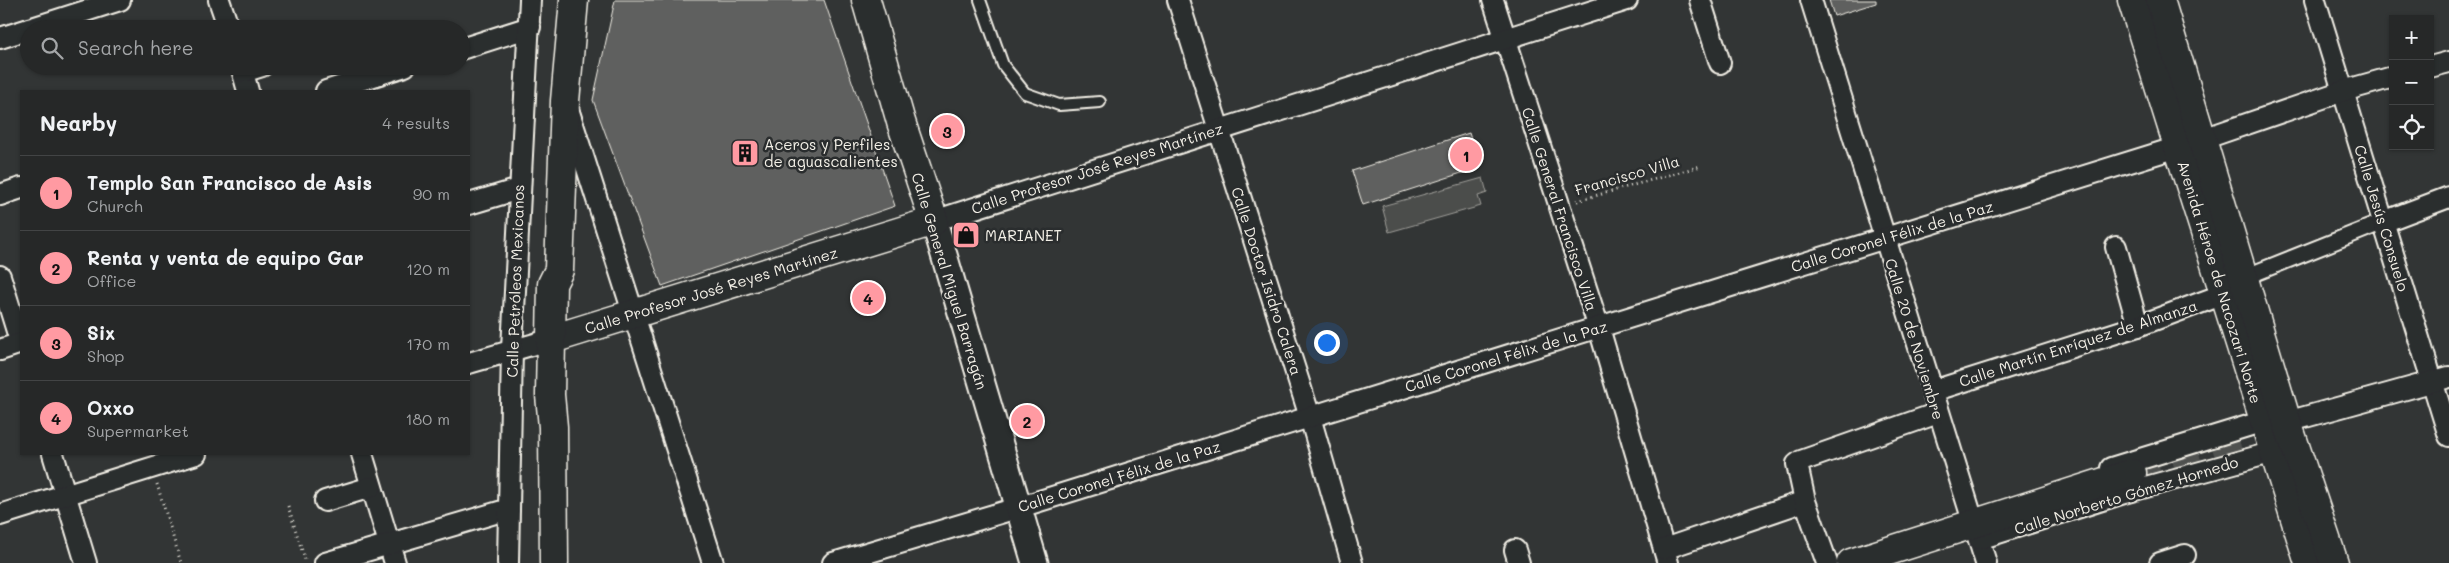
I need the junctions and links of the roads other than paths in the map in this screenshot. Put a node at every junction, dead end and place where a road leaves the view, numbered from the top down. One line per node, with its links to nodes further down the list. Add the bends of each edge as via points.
1 (120, 0): 15 (street)
2 (219, 0): 16 (street)
3 (530, 0): 17 (street, Calle Petróleos Mexicanos)
4 (574, 0): 31 (main road)
5 (866, 0): 40 (main road, Calle General Miguel Barragán, via 901,122)
6 (980, 0): 32 (lane, via 1003,65 1026,93 1059,105)
7 (1178, 0): 33 (street, Calle Doctor Isidro Calera)
8 (1493, 0): 20 (street, Calle General Francisco Villa)
9 (1627, 0): 20 (street, Calle Profesor José Reyes Martínez)
10 (1700, 0): 23 (street)
11 (1811, 0): 42 (street, Calle 20 de Noviembre)
12 (2132, 0): 34 (main road, Avenida Héroe de Nacozari Norte)
13 (2160, 0): 34 (main road, Avenida Héroe de Nacozari Norte)
14 (2315, 0): 30 (street, Calle Jesús Consuelo)
15 (57, 20)
16 (226, 20)
17 (530, 27): 21 (street); 36 (street, Calle Petróleos Mexicanos)
18 (20, 32): 19 (street)
19 (0, 38)
20 (1505, 38): 33 (street, Calle Profesor José Reyes Martínez); 49 (street, Calle General Francisco Villa)
21 (470, 46)
22 (2449, 62): 24 (street)
23 (1720, 63)
24 (2434, 66)
25 (244, 75): 28 (street)
26 (377, 75): 29 (street)
27 (2389, 78): 30 (street, Calle Coronel Félix de la Paz)
28 (248, 90)
29 (329, 90)
30 (2343, 91): 34 (street, Calle Coronel Félix de la Paz); 41 (street, Calle Jesús Consuelo)
31 (565, 101): 47 (street); 50 (main road, via 559,270 568,284)
32 (1100, 102)
33 (1218, 129): 40 (street, Calle Profesor José Reyes Martínez); 59 (street, Calle Doctor Isidro Calera)
34 (2190, 143): 42 (street, Calle Coronel Félix de la Paz); 45 (main road, Avenida Héroe de Nacozari Norte); 46 (main road, Avenida Héroe de Nacozari Norte)
35 (20, 188): 37 (street)
36 (519, 189): 39 (street); 53 (street, Calle Petróleos Mexicanos)
37 (0, 195)
38 (2449, 197): 41 (street)
39 (470, 204)
40 (934, 220): 47 (main road, Calle Profesor José Reyes Martínez); 71 (street, Calle General Miguel Barragán)
41 (2383, 222): 45 (street); 56 (street, Calle Jesús Consuelo)
42 (1884, 239): 49 (street, Calle Coronel Félix de la Paz); 57 (street, Calle 20 de Noviembre)
43 (2116, 246): 48 (street)
44 (0, 276): 51 (street)
45 (2245, 277): 60 (main road, Avenida Héroe de Nacozari Norte)
46 (2224, 294): 48 (street, Calle Martín Enríquez de Almanza); 60 (main road, Avenida Héroe de Nacozari Norte)
47 (633, 314): 50 (main road, Calle Profesor José Reyes Martínez); 83 (street)
48 (2138, 326): 57 (street, Calle Martín Enríquez de Almanza)
49 (1599, 328): 59 (street, Calle Coronel Félix de la Paz); 77 (street, Calle General Francisco Villa)
50 (560, 337): 53 (street, Calle Profesor José Reyes Martínez); 82 (main road, via 565,396 553,427)
51 (20, 340)
52 (20, 343): 54 (street)
53 (512, 349): 55 (street, Calle Profesor José Reyes Martínez); 72 (street, Calle Petróleos Mexicanos)
54 (0, 350)
55 (470, 363)
56 (2441, 380): 60 (street, Calle Norberto Gómez Hornedo); 61 (street, Calle Jesús Consuelo)
57 (1932, 391): 58 (street, Calle 20 de Noviembre)
58 (1938, 413): 70 (street, via 1801,461 1797,470); 74 (street, Calle 20 de Noviembre)
59 (1310, 417): 71 (street, Calle Coronel Félix de la Paz); 86 (street, Calle Doctor Isidro Calera)
60 (2276, 421): 62 (main road, Avenida Héroe de Nacozari Norte); 74 (street, Calle Norberto Gómez Hornedo); 92 (main road, Avenida Héroe de Nacozari Norte)
61 (2449, 436)
62 (2274, 452): 74 (street, Calle Norberto Gómez Hornedo, via 2124,493); 91 (main road, Avenida Héroe de Nacozari Norte)
63 (53, 455): 68 (street)
64 (193, 455): 68 (street)
65 (362, 455): 67 (street)
66 (2132, 473): 74 (main road, Calle Norberto Gómez Hornedo)
67 (371, 487): 69 (street); 75 (street)
68 (65, 495): 73 (street); 78 (street)
69 (325, 501)
70 (1805, 501): 77 (street); 87 (street)
71 (1017, 508): 84 (street, Calle Coronel Félix de la Paz); 85 (street, Calle General Miguel Barragán)
72 (509, 509): 75 (street); 81 (street, Calle Petróleos Mexicanos)
73 (0, 515)
74 (1974, 526): 88 (main road, Calle Norberto Gómez Hornedo); 89 (street, Calle 20 de Noviembre)
75 (389, 544): 79 (street); 80 (street)
76 (2185, 555): 90 (street)
77 (1666, 556)
78 (86, 563)
79 (325, 563)
80 (395, 563)
81 (508, 563)
82 (554, 563)
83 (713, 563)
84 (833, 563)
85 (1034, 563)
86 (1352, 563)
87 (1827, 563)
88 (1851, 563)
89 (1986, 563)
90 (2160, 563)
91 (2308, 563)
92 (2334, 563)

